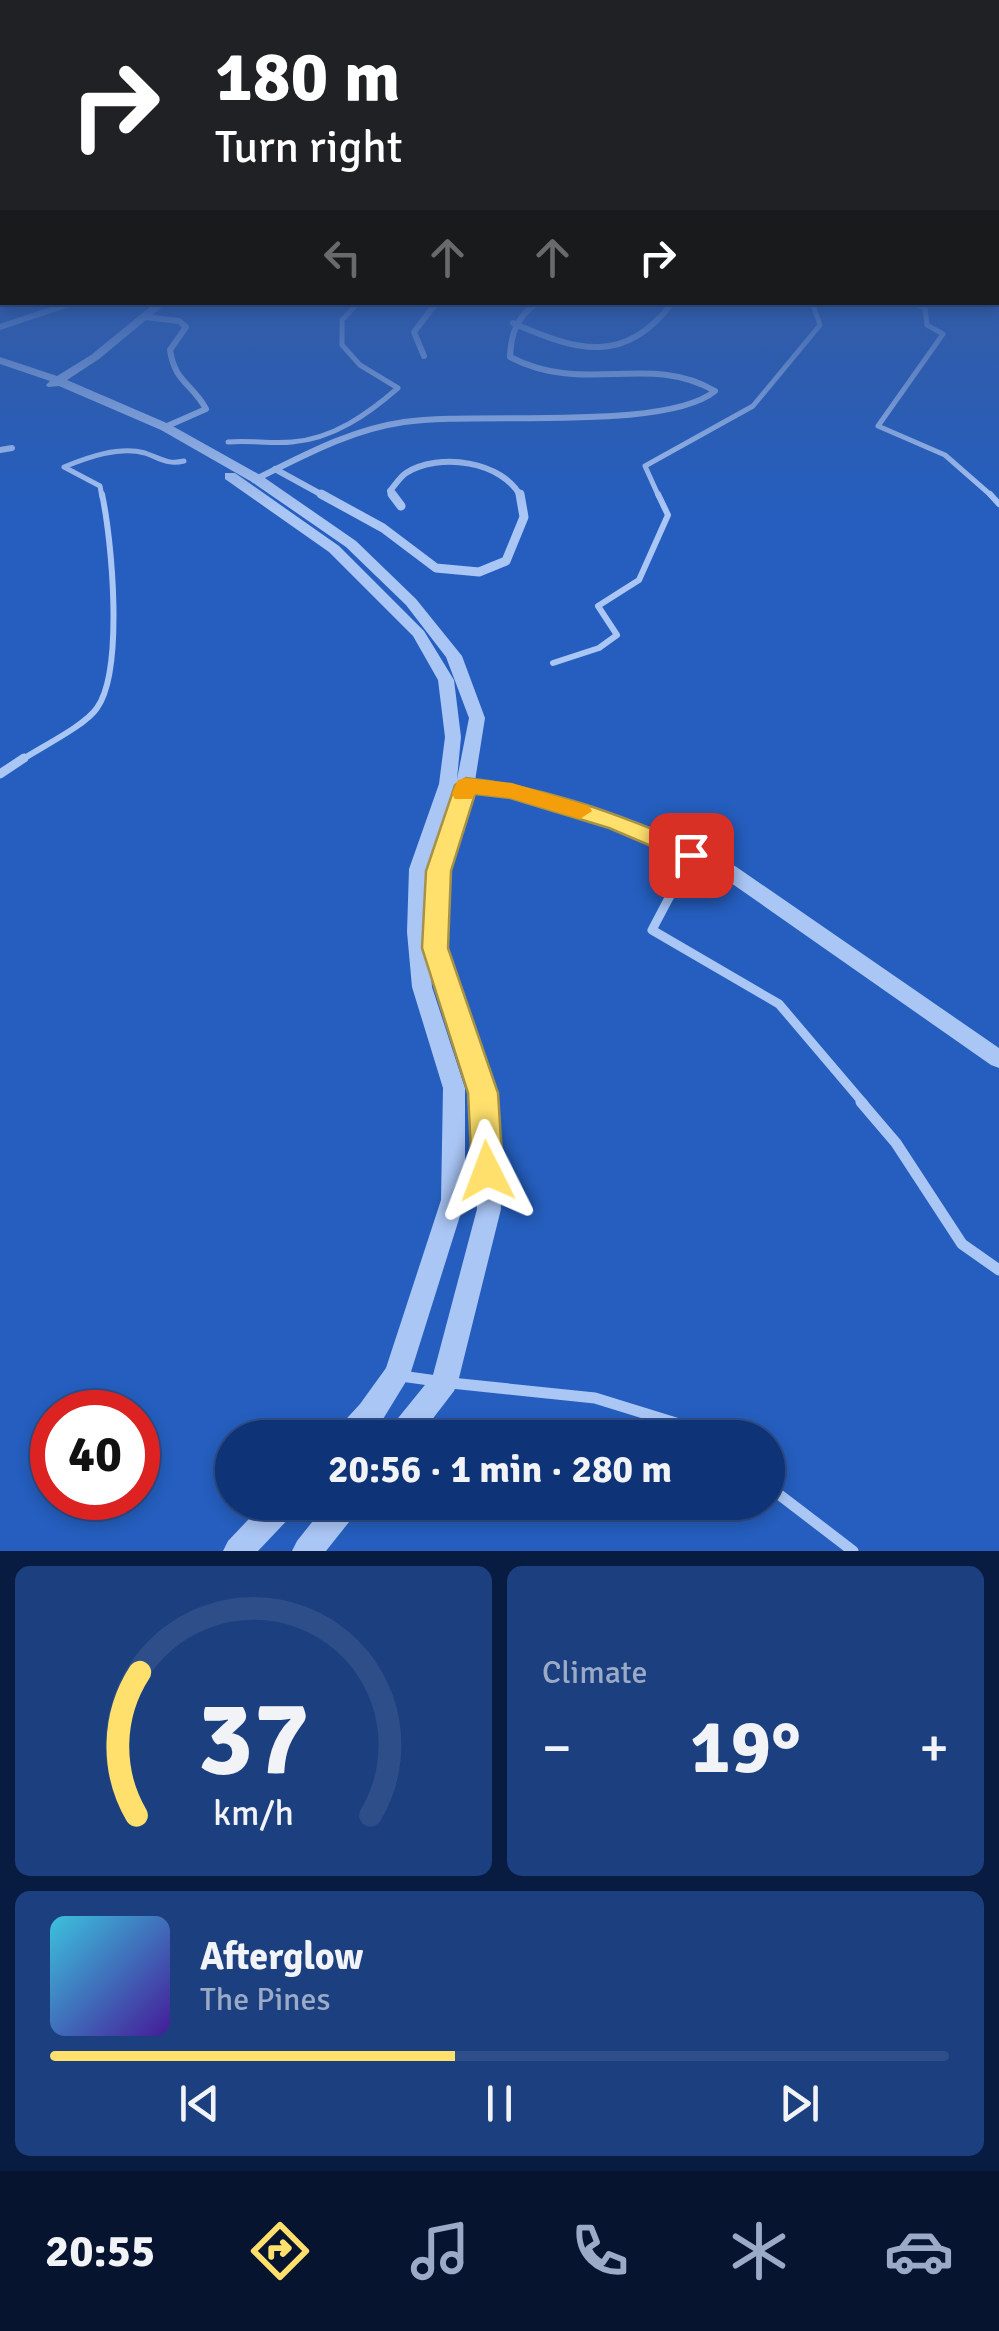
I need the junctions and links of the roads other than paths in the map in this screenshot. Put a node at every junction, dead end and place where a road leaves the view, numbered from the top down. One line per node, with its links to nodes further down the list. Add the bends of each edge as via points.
1 (13, 365): 10 (street)
2 (70, 365): 10 (street)
3 (81, 365): 10 (street)
4 (172, 365): 11 (street, via 178,382 200,394 206,409)
5 (361, 365): 12 (lane, via 398,388 340,430 298,442)
6 (521, 365): 16 (street, via 590,378 678,373 714,391 654,411 478,416 373,428)
7 (787, 365): 20 (lane, via 753,406 645,466 668,515 639,580 598,606 617,635 600,648)
8 (920, 365): 18 (lane, via 878,426 915,436 976,476)
9 (0, 368): 10 (street)
10 (50, 381): 11 (street); 17 (street, via 157,429)
11 (164, 427): 17 (street)
12 (228, 442)
13 (12, 448): 14 (street)
14 (0, 450)
15 (184, 461): 21 (lane, via 159,463 141,452 89,456 64,466 100,486 111,538 110,678 96,711)
16 (275, 469): 17 (street); 19 (street, via 383,528 436,568 479,572 506,562 521,531 524,502 506,476 478,466 436,465 404,474 390,491)
17 (250, 482): 22 (street, via 334,549 419,634 446,680)
18 (999, 504)
19 (401, 506)
20 (552, 663)
21 (0, 774)
22 (457, 785): 24 (street, via 512,790 618,822 728,871); 26 (street, via 418,868 416,932 422,988 454,1088 453,1200); 27 (street, via 438,871 435,948 483,1093 490,1210)
23 (680, 877): 25 (lane, via 652,930 779,1004 896,1142 962,1244)
24 (999, 1058)
25 (999, 1270)
26 (397, 1375): 27 (lane); 28 (street)
27 (445, 1382): 29 (street); 30 (lane, via 595,1398)
28 (364, 1420)
29 (414, 1420)
30 (666, 1420)
31 (785, 1499): 36 (lane)
32 (268, 1520): 34 (street)
33 (333, 1520): 35 (street)
34 (238, 1551)
35 (308, 1551)
36 (853, 1551)

